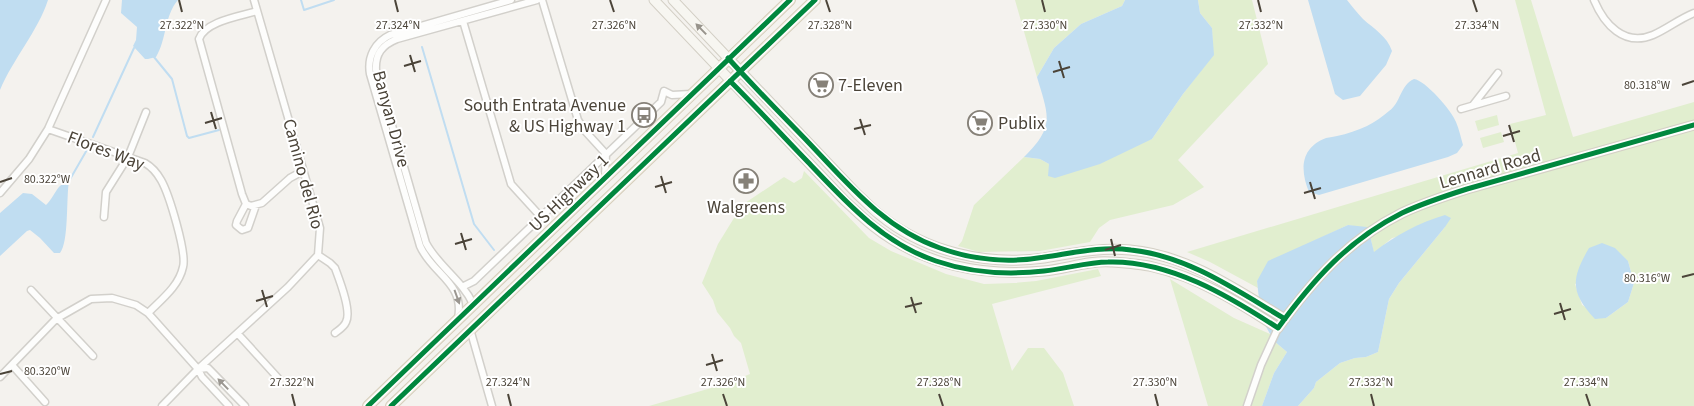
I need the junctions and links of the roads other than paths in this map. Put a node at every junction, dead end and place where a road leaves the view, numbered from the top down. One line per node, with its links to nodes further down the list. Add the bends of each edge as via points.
1 (106, 0): 26 (street)
2 (254, 0): 11 (street, Camino del Rio)
3 (511, 0): 14 (street, Banyan Drive)
4 (537, 0): 13 (street, Banyan Drive)
5 (542, 0): 27 (street, via 578,120)
6 (654, 0): 16 (street)
7 (673, 0): 15 (street, one-way to 7)
8 (790, 0): 15 (main road, US Highway 1)
9 (815, 0): 17 (main road, US Highway 1)
10 (1594, 0): 12 (street, via 1612,29 1634,38 1651,36)
11 (257, 12): 29 (street, Camino del Rio); 32 (street, via 214,24 204,30 199,39)
12 (1694, 13)
13 (463, 21): 14 (street, Banyan Drive); 35 (street, via 511,184)
14 (423, 29): 39 (street, Banyan Drive, via 385,45 373,68 424,246)
15 (728, 58): 16 (main road, US Highway 1); 17 (street)
16 (719, 67): 19 (street); 20 (main road, US Highway 1)
17 (740, 71): 19 (main road, US Highway 1); 36 (street, via 881,216 916,238 950,252 1006,260)
18 (1498, 73): 22 (street)
19 (730, 81): 38 (street, via 845,201 874,227 908,250 973,270 1007,274); 48 (main road, US Highway 1)
20 (691, 94): 27 (street, via 672,95 664,91 661,102); 30 (main road, US Highway 1)
21 (1506, 96): 22 (street)
22 (1472, 106): 23 (street)
23 (1461, 109)
24 (146, 112): 28 (street)
25 (1694, 125): 47 (street, Lennard Road, via 1467,189 1403,213 1371,231 1332,262 1308,287)
26 (48, 129): 28 (street, Flores Way); 31 (street)
27 (606, 154): 30 (street); 35 (street)
28 (128, 157): 34 (street, via 106,192); 44 (street, Flores Way, via 149,166 162,181 184,254 184,266 174,287)
29 (303, 171): 33 (street); 37 (street, Camino del Rio, via 320,228)
30 (605, 176): 42 (main road, US Highway 1)
31 (0, 193)
32 (246, 204): 33 (street); 33 (street, via 236,220 236,225 242,230 248,228)
33 (256, 205)
34 (104, 217)
35 (541, 217): 40 (street, via 474,281)
36 (1109, 249): 38 (street); 47 (street, via 1130,250 1183,262)
37 (318, 255): 50 (street, via 334,268 347,309 346,324); 51 (street, Camino del Rio)
38 (1108, 262): 49 (street, via 1152,267 1184,276)
39 (449, 278): 40 (street, Banyan Drive); 46 (street, Banyan Drive, one-way to 46, via 458,297)
40 (462, 287): 43 (street, Banyan Drive)
41 (31, 290): 45 (street)
42 (486, 291): 43 (main road, US Highway 1); 48 (main road)
43 (473, 304): 46 (main road, US Highway 1); 52 (main road)
44 (148, 313): 45 (street, via 136,305 112,298 91,298); 55 (street)
45 (56, 319): 53 (street); 54 (street)
46 (458, 319): 62 (main road, US Highway 1)
47 (1285, 319): 49 (street, Lennard Road)
48 (470, 328): 52 (main road, US Highway 1); 64 (street)
49 (1278, 328): 65 (street)
50 (334, 333)
51 (238, 334): 55 (street, Camino del Rio); 57 (street)
52 (454, 344): 63 (main road, US Highway 1)
53 (93, 356)
54 (12, 365): 56 (street); 58 (street)
55 (198, 368): 59 (street, Camino del Rio); 60 (street, via 202,377); 61 (street, one-way to 55, via 208,368)
56 (0, 377)
57 (278, 378)
58 (45, 402)
59 (165, 405)
60 (229, 406)
61 (246, 406)
62 (368, 406)
63 (391, 406)
64 (492, 406)
65 (1247, 406)

